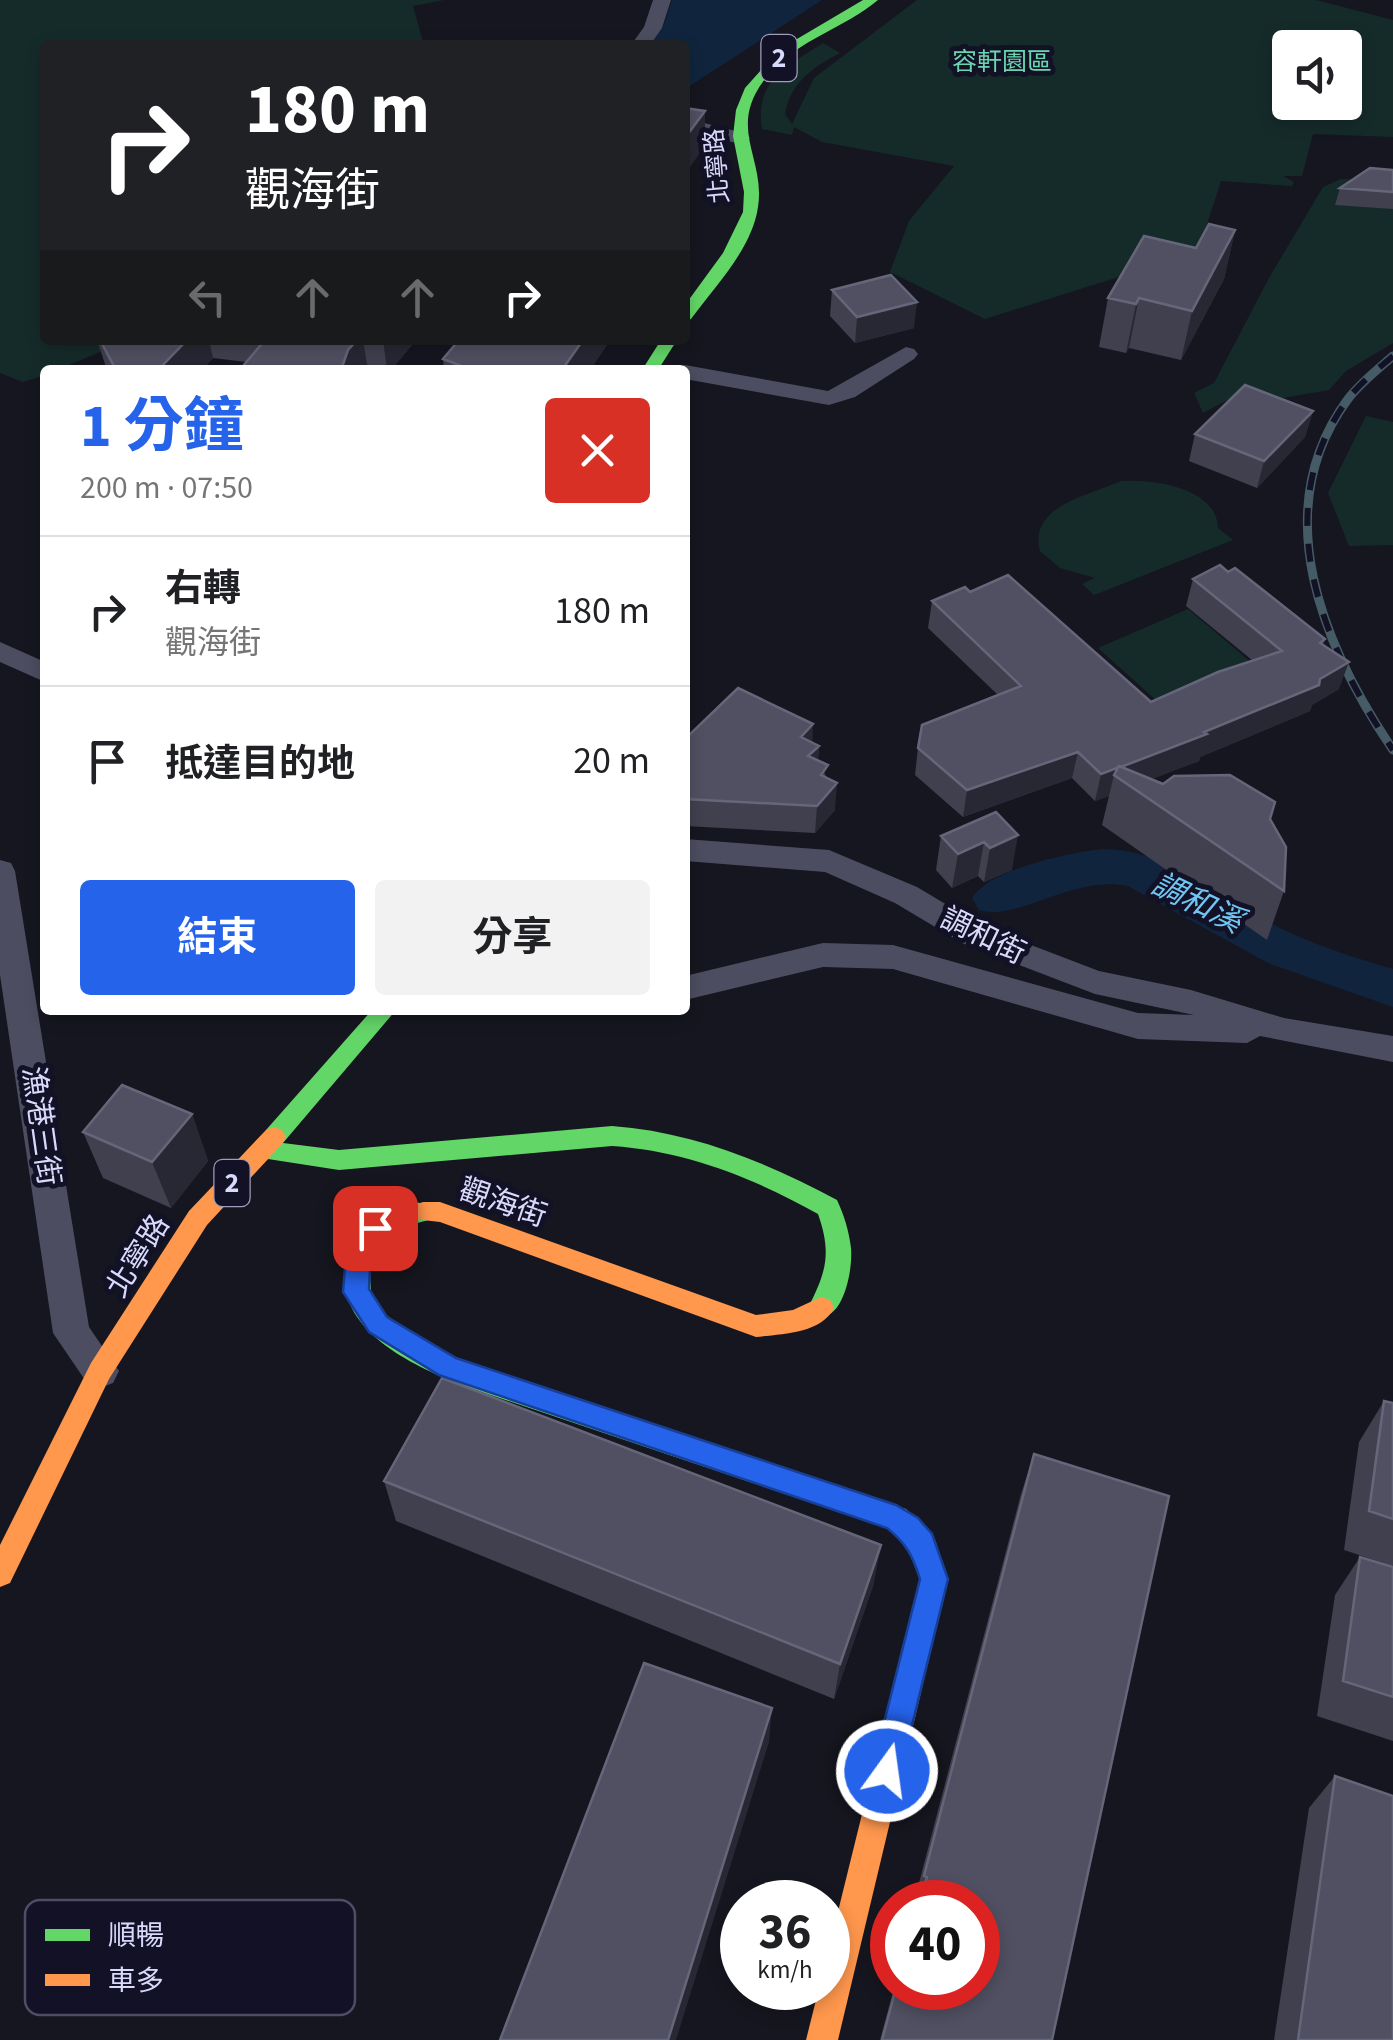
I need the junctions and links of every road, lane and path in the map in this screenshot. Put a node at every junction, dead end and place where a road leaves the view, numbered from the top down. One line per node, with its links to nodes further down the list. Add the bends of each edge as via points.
1 (662, 0): 3 (street)
2 (872, 0): 5 (street, 北寧路 / 2, via 762,71 747,89)
3 (644, 40)
4 (690, 125): 5 (street)
5 (740, 138): 6 (street, 北寧路 / 2, via 751,206 746,224)
6 (690, 308)
7 (906, 354): 8 (street, via 829,398)
8 (690, 373)
9 (0, 651): 10 (street)
10 (40, 671)
11 (690, 850): 15 (street, 調和街, via 830,861 1014,954)
12 (0, 871): 18 (street, 漁港三街, via 71,1333)
13 (690, 987): 15 (street, 調和街, via 823,955 893,957 1138,1026)
14 (382, 1015): 17 (street, 北寧路 / 2)
15 (1284, 1031): 16 (street, 調和街)
16 (1393, 1049)
17 (264, 1150): 18 (street, 北寧路 / 2, via 198,1218); 20 (street, 觀海街, via 339,1160 642,1136 702,1150 828,1208 839,1246 832,1293 816,1314 792,1323 756,1326 440,1212 407,1211 375,1228 360,1257 356,1292 378,1324 448,1367 896,1518 922,1544 934,1579)
18 (100, 1372): 19 (street, 北寧路 / 2)
19 (0, 1574)
20 (822, 2040)

